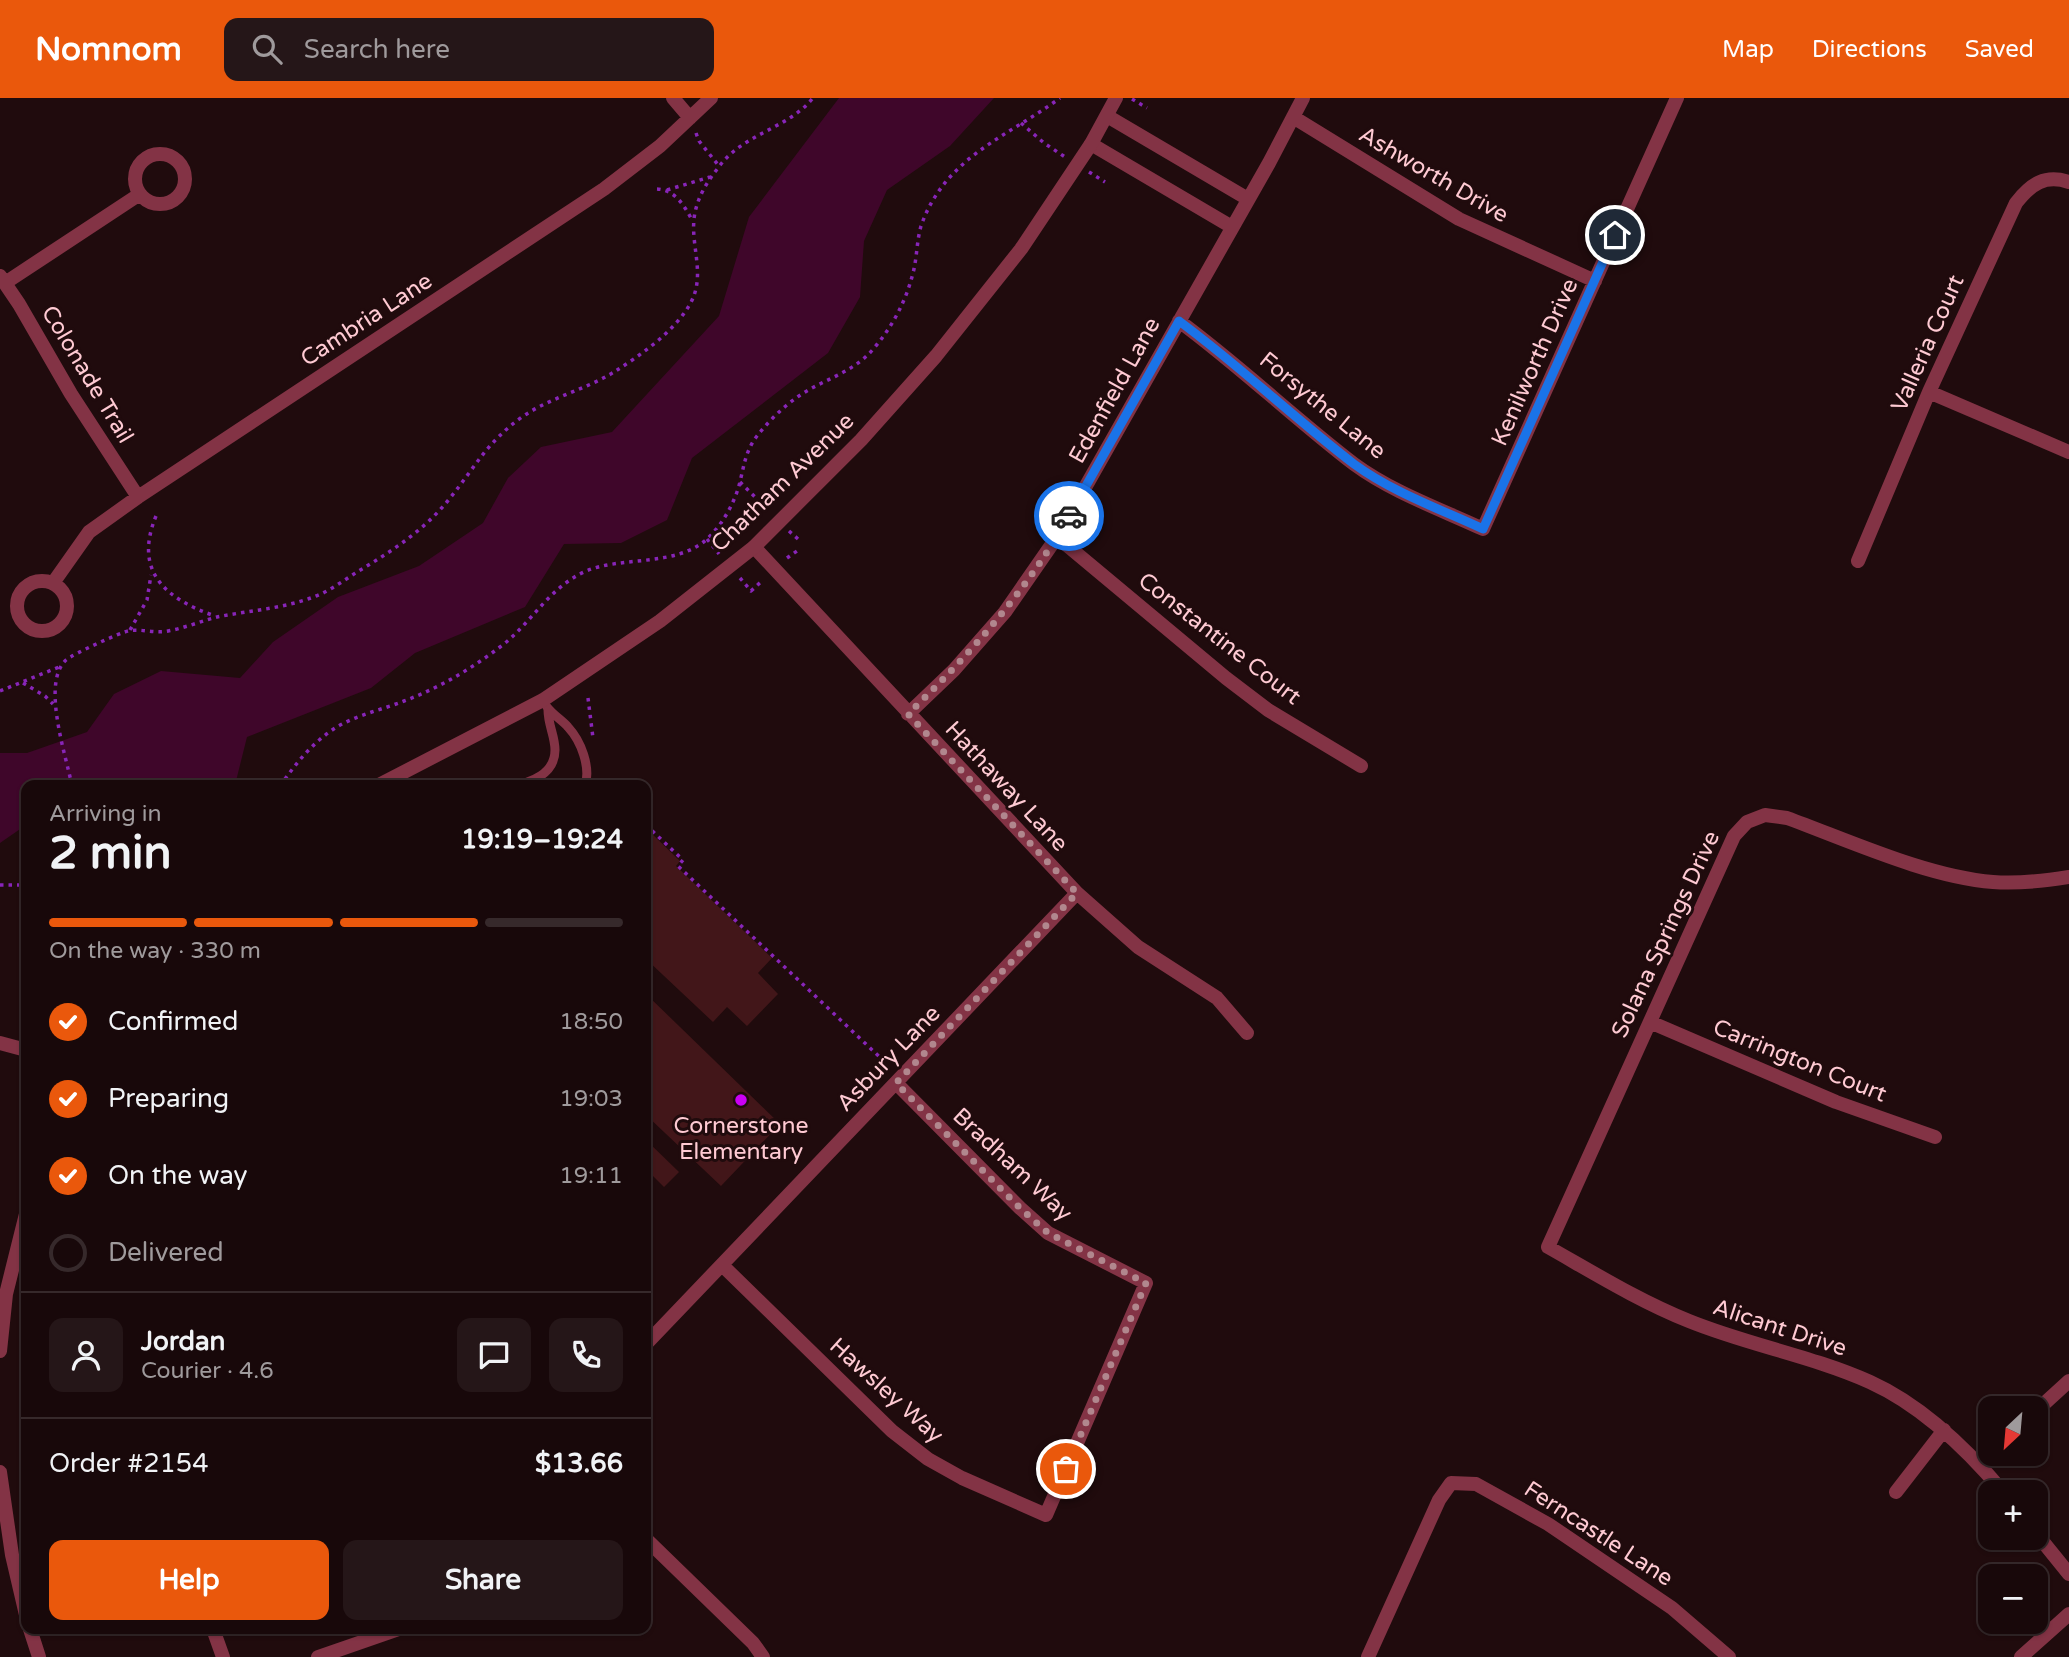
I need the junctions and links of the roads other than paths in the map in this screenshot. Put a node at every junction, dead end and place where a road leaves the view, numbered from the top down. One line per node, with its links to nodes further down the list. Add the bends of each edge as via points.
1 (673, 98): 8 (street)
2 (711, 98): 8 (street, Cambria Lane)
3 (1116, 98): 6 (street, Chatham Avenue)
4 (1303, 98): 7 (street, Edenfield Lane)
5 (1677, 98): 15 (street, Kenilworth Drive)
6 (1107, 116): 9 (street, Chatham Avenue); 12 (street)
7 (1293, 117): 12 (street, Edenfield Lane); 15 (street, Ashworth Drive, via 1459,219)
8 (690, 118): 19 (street, Cambria Lane, via 604,189)
9 (1091, 144): 13 (street); 22 (street, Chatham Avenue, via 1021,249 936,356 861,440)
10 (2069, 182): 17 (street, Valleria Court, via 2049,177 2029,186 2016,202)
11 (140, 194): 14 (street)
12 (1248, 199): 13 (street, Edenfield Lane)
13 (1232, 227): 16 (street, Edenfield Lane)
14 (2, 279): 19 (street, Colonade Trail)
15 (1595, 281): 20 (street, Kenilworth Drive)
16 (1179, 321): 20 (street, Forsythe Lane, via 1355,465 1391,487); 21 (street, Edenfield Lane)
17 (1929, 392): 18 (street); 23 (street, Valleria Court)
18 (2069, 452)
19 (138, 497): 24 (street, Cambria Lane, via 89,532)
20 (1483, 529)
21 (1057, 537): 26 (street, Edenfield Lane, via 1005,612); 27 (street, Constantine Court, via 1268,710)
22 (754, 547): 25 (street, Chatham Avenue); 26 (street, Hathaway Lane)
23 (1858, 561)
24 (53, 583)
25 (545, 705): 28 (street, Chatham Avenue); 29 (lane, via 554,760); 30 (lane, via 578,742 586,761)
26 (908, 714): 32 (street, Hathaway Lane)
27 (1361, 766)
28 (389, 780)
29 (534, 780)
30 (585, 780)
31 (2069, 877): 33 (street, Solana Springs Drive, via 2025,883 1962,878 1787,818 1765,815 1747,822 1734,836)
32 (1077, 893): 34 (street, Hathaway Lane, via 1138,947 1217,998); 37 (street, Asbury Lane)
33 (1650, 1022): 38 (street, Carrington Court, via 1836,1102); 39 (street, Solana Springs Drive)
34 (1247, 1033)
35 (0, 1043): 36 (street)
36 (21, 1049)
37 (896, 1083): 41 (street, Asbury Lane); 51 (street, Bradham Way, via 1048,1233 1146,1283)
38 (1935, 1137)
39 (1560, 1219): 46 (street, Alicant Drive, via 1548,1247 1631,1294 1688,1321 1870,1382)
40 (21, 1234): 43 (street, via 6,1294)
41 (722, 1265): 42 (street, Asbury Lane); 51 (street, Hawsley Way, via 891,1431 962,1478)
42 (651, 1339)
43 (0, 1350)
44 (2069, 1381): 45 (street)
45 (2048, 1400)
46 (1944, 1430): 47 (street, Alicant Drive); 49 (street)
47 (1978, 1454)
48 (0, 1472): 50 (street)
49 (1896, 1492)
50 (2, 1509): 54 (street)
51 (1046, 1515)
52 (651, 1544): 65 (street)
53 (2048, 1548): 55 (street)
54 (6, 1555): 56 (street)
55 (2069, 1574)
56 (21, 1600)
57 (2069, 1614): 67 (street)
58 (32, 1634): 62 (street)
59 (215, 1634): 63 (street)
60 (385, 1634): 64 (street)
61 (1728, 1656): 66 (street, Ferncastle Lane, via 1672,1608 1548,1524 1476,1483 1451,1483)
62 (39, 1657)
63 (223, 1657)
64 (318, 1657)
65 (763, 1657)
66 (1368, 1657)
67 (2021, 1657)

